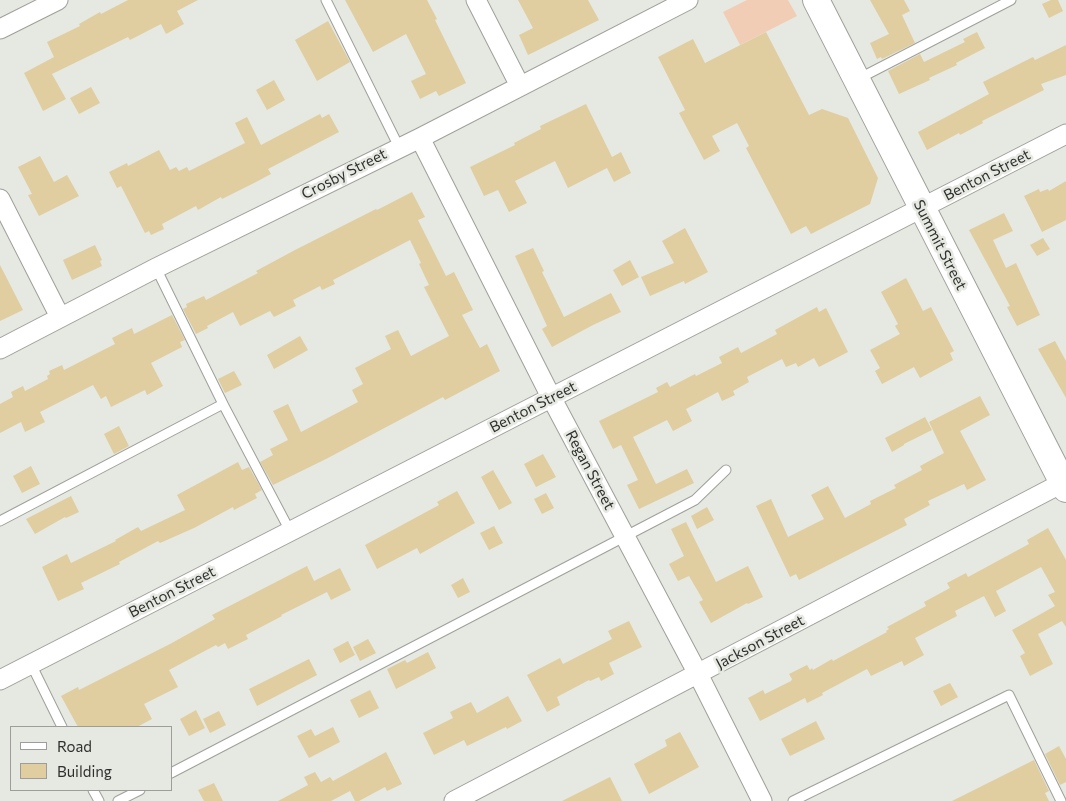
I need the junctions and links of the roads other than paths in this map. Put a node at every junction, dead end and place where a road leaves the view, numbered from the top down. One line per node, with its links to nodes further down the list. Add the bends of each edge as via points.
1 (58, 0): 7 (street)
2 (326, 0): 12 (lane)
3 (476, 0): 9 (street)
4 (688, 0): 9 (street, Crosby Street)
5 (816, 0): 8 (street, Summit Street)
6 (1011, 0): 8 (lane)
7 (0, 29)
8 (856, 80): 14 (street, Summit Street)
9 (520, 86): 11 (street, Crosby Street)
10 (1066, 134): 14 (street, Benton Street)
11 (420, 138): 12 (street, Crosby Street); 18 (street, Regan Street)
12 (399, 147): 15 (street, Crosby Street)
13 (0, 199): 16 (street)
14 (922, 208): 18 (street, Benton Street); 21 (street, Summit Street)
15 (156, 268): 16 (street, Crosby Street); 19 (lane)
16 (60, 317): 17 (street, Crosby Street)
17 (0, 349)
18 (551, 397): 23 (street, Benton Street); 24 (street, Regan Street)
19 (223, 404): 22 (lane); 23 (lane)
20 (726, 470): 24 (lane, via 695,500)
21 (1065, 484): 26 (street, Jackson Street)
22 (0, 521)
23 (290, 531): 25 (street, Benton Street)
24 (625, 537): 26 (street, Regan Street); 29 (lane)
25 (31, 664): 27 (street, Benton Street); 28 (lane)
26 (698, 674): 32 (street, Jackson Street); 33 (street, Regan Street)
27 (0, 680)
28 (62, 726)
29 (172, 773)
30 (138, 791): 31 (lane)
31 (118, 801)
32 (454, 801)
33 (762, 801)
34 (793, 801): 35 (lane, via 1008,695)
35 (1061, 801)

